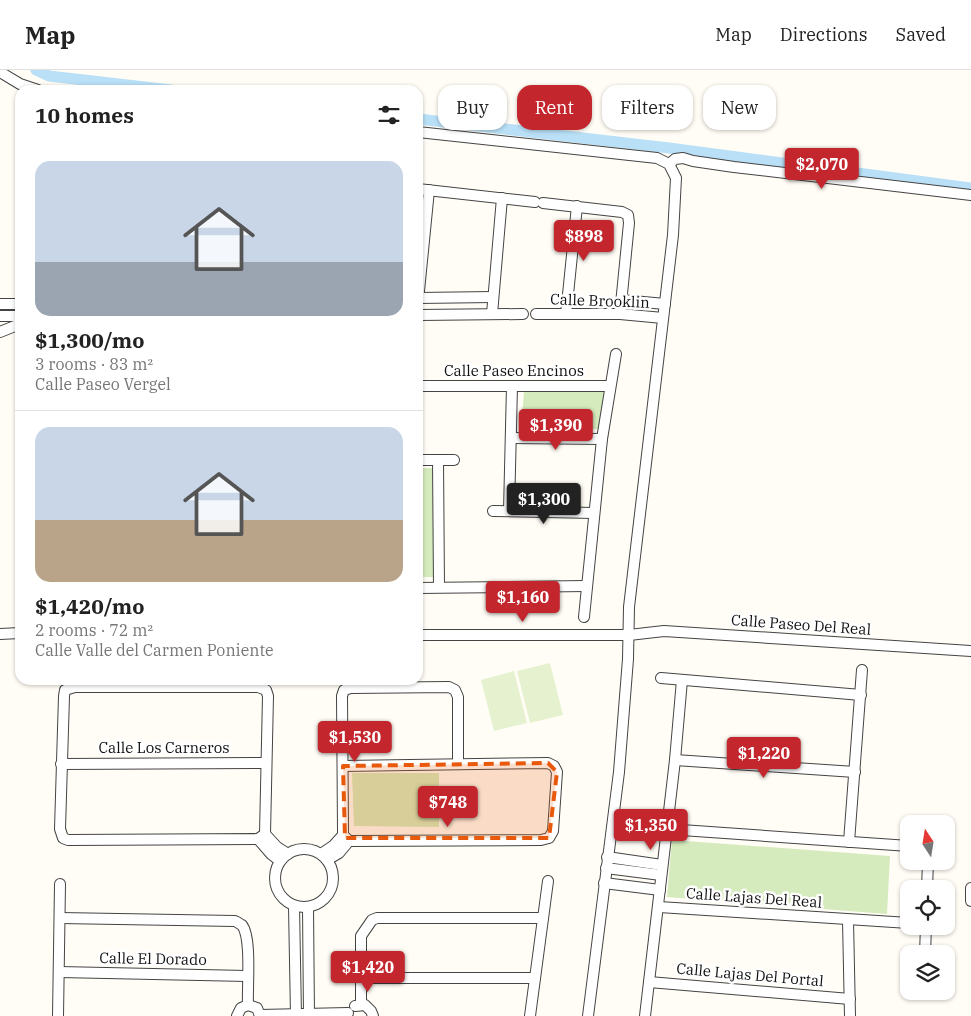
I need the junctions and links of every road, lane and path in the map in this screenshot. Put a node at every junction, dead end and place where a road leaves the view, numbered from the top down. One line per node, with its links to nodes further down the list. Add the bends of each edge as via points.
1 (0, 72): 2 (street)
2 (23, 85)
3 (423, 133): 4 (street, via 657,158)
4 (669, 164): 7 (street, via 683,158); 16 (street, via 676,178 676,187)
5 (423, 189): 6 (street)
6 (430, 190): 8 (street); 10 (street)
7 (971, 195)
8 (502, 198): 9 (street); 11 (street)
9 (577, 206): 13 (street, via 622,212 628,216); 20 (street)
10 (423, 254)
11 (493, 297): 12 (street); 17 (street)
12 (423, 299)
13 (622, 300): 16 (street, Calle Brooklin); 21 (street)
14 (0, 304): 15 (street)
15 (15, 304)
16 (665, 304): 25 (street)
17 (492, 314): 18 (street); 22 (street)
18 (523, 314)
19 (536, 314): 20 (street, Calle Brooklin)
20 (566, 314): 21 (street, Calle Brooklin)
21 (620, 314): 25 (street, Calle Brooklin)
22 (423, 315)
23 (0, 316): 24 (street)
24 (15, 316)
25 (663, 318): 47 (street, via 629,607)
26 (15, 326): 27 (street)
27 (0, 332)
28 (616, 354): 31 (street)
29 (423, 386): 30 (street, Calle Paseo Encinos)
30 (512, 386): 31 (street, Calle Paseo Encinos); 32 (street)
31 (610, 386): 33 (street)
32 (511, 438): 33 (street); 38 (street)
33 (602, 439): 39 (street)
34 (423, 460): 35 (street)
35 (438, 460): 36 (street); 41 (street)
36 (454, 460)
37 (493, 511): 38 (street)
38 (509, 511): 39 (street)
39 (594, 513): 40 (street)
40 (586, 586): 41 (street); 43 (street)
41 (439, 587): 42 (street)
42 (423, 588)
43 (584, 617)
44 (0, 634): 45 (street)
45 (15, 634)
46 (423, 635): 47 (street)
47 (629, 635): 48 (street, Calle Paseo Del Real, via 664,631); 66 (street, via 619,772)
48 (971, 652)
49 (862, 670): 52 (street)
50 (661, 678): 51 (street)
51 (682, 680): 52 (street); 53 (street)
52 (861, 695): 58 (street)
53 (675, 760): 58 (street); 59 (street)
54 (266, 763): 55 (street, Calle Los Carneros); 55 (street, via 266,690 258,687 75,687 65,690); 60 (street)
55 (62, 764): 60 (street, via 62,838)
56 (458, 764): 57 (street); 57 (street, via 458,697 455,690 449,687 351,688 344,690 342,696); 61 (street, via 554,766 557,772 549,838)
57 (343, 766): 61 (street)
58 (855, 772): 62 (street)
59 (667, 829): 62 (street); 69 (street)
60 (262, 836): 64 (street); 67 (street, via 271,854)
61 (346, 838): 65 (street, via 339,852)
62 (849, 842): 63 (street)
63 (900, 845)
64 (288, 854): 65 (street, via 304,849); 67 (street)
65 (324, 857): 77 (street, via 332,868 332,887 322,901)
66 (607, 857): 68 (street); 69 (street)
67 (280, 861): 76 (street, via 275,877 276,887 280,896)
68 (606, 868): 69 (street); 71 (street)
69 (662, 870): 74 (street)
70 (548, 881): 80 (street)
71 (604, 883): 74 (street); 99 (street)
72 (60, 884): 79 (street)
73 (971, 888): 75 (street)
74 (660, 890): 78 (street)
75 (971, 901)
76 (294, 906): 77 (street); 93 (street)
77 (308, 907): 94 (street)
78 (658, 907): 81 (street, Calle Lajas Del Real); 87 (street)
79 (60, 918): 83 (street); 84 (street, via 236,921 246,933)
80 (543, 918): 85 (street, via 378,918 372,920 361,936); 86 (street)
81 (848, 920): 82 (street, Calle Lajas Del Real); 88 (street)
82 (900, 923)
83 (59, 972): 84 (street, Calle El Dorado); 95 (street)
84 (247, 976): 89 (street)
85 (361, 978): 86 (street); 90 (street)
86 (535, 978): 98 (street)
87 (649, 982): 88 (street, Calle Lajas Del Portal); 100 (street)
88 (850, 999): 101 (street)
89 (248, 1005): 92 (street, via 257,1008); 96 (street, via 240,1008)
90 (361, 1005): 91 (street, via 353,1007); 97 (street, via 369,1008)
91 (348, 1014): 94 (street)
92 (260, 1015): 93 (street)
93 (296, 1015): 94 (street)
94 (310, 1015)
95 (58, 1016)
96 (237, 1016)
97 (373, 1016)
98 (530, 1016)
99 (588, 1016)
100 (645, 1016)
101 (850, 1016)

